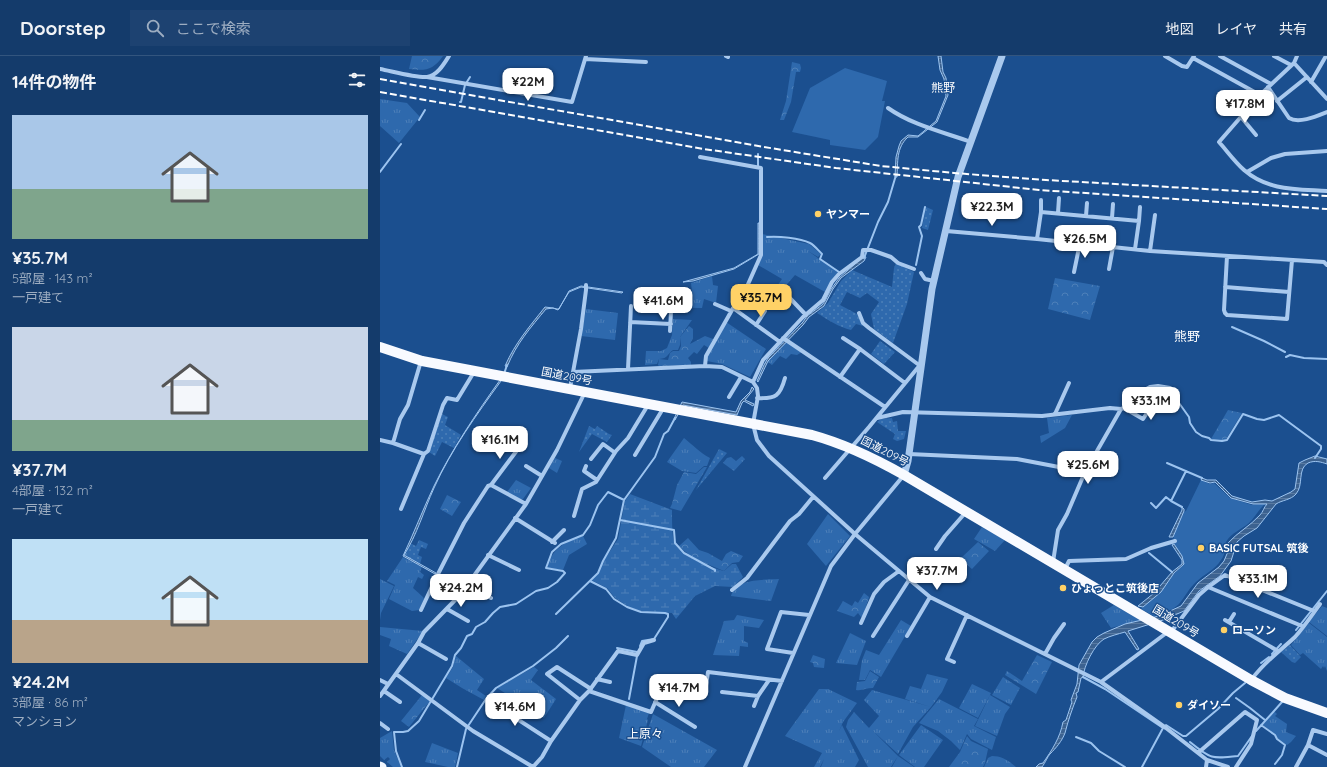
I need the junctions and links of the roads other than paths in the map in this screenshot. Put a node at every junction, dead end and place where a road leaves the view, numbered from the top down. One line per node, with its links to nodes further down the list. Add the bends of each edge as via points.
1 (449, 56): 13 (street, via 437,72)
2 (1002, 56): 24 (street)
3 (1165, 56): 8 (street, via 1187,67)
4 (1220, 56): 16 (street)
5 (1274, 56): 11 (street)
6 (1297, 56): 11 (street)
7 (1326, 56): 15 (street)
8 (1194, 57): 17 (street)
9 (585, 58): 10 (street); 13 (street, via 572,102)
10 (646, 62)
11 (1292, 64): 14 (street); 16 (street)
12 (380, 69): 13 (street)
13 (427, 77)
14 (1307, 77): 15 (street); 19 (street)
15 (1312, 82): 18 (street)
16 (1269, 86): 17 (street); 19 (street)
17 (1260, 95): 22 (street)
18 (1327, 99)
19 (1277, 101): 21 (street, via 1292,120 1311,118)
20 (888, 108): 24 (street, via 900,117)
21 (1327, 112)
22 (1241, 117): 23 (street); 27 (street, via 1219,142)
23 (1256, 135)
24 (970, 142): 40 (street, via 958,174)
25 (1327, 151): 27 (street, via 1285,154 1271,158)
26 (700, 157): 58 (street, via 761,168 761,255)
27 (1248, 172): 28 (street, via 1279,188)
28 (1327, 191)
29 (1059, 198): 35 (street)
30 (1041, 200): 34 (street)
31 (1087, 203): 37 (street)
32 (1113, 204): 38 (street)
33 (1140, 207): 39 (street)
34 (1040, 212): 35 (street); 41 (street)
35 (1058, 213): 37 (street)
36 (1155, 215): 45 (street)
37 (1086, 216): 38 (street)
38 (1112, 218): 39 (street)
39 (1138, 221): 44 (street)
40 (946, 231): 41 (street); 53 (street)
41 (1037, 239): 42 (street)
42 (1080, 243): 43 (street); 51 (street)
43 (1113, 247): 44 (street); 50 (street)
44 (1135, 249): 45 (street)
45 (1150, 251): 46 (street)
46 (1227, 256): 47 (street); 55 (street)
47 (1292, 260): 48 (street, via 1324,262); 57 (street)
48 (1327, 265)
49 (914, 269): 64 (street, via 898,263 891,257 864,250 862,257 839,274 823,300)
50 (1109, 270)
51 (1074, 272)
52 (921, 274): 53 (street, via 925,279)
53 (934, 281): 74 (street)
54 (586, 285): 78 (street)
55 (1225, 287): 57 (street); 57 (street, via 1224,310 1227,315 1287,319)
56 (785, 292): 64 (street)
57 (1289, 292)
58 (742, 295): 61 (street); 67 (street, via 765,311)
59 (716, 304): 61 (street)
60 (631, 306): 65 (street)
61 (732, 310): 67 (street); 75 (street, via 706,356)
62 (671, 311): 66 (street)
63 (859, 313): 74 (street, via 863,323)
64 (806, 315): 70 (street)
65 (630, 322): 66 (street); 76 (street)
66 (671, 324): 68 (street)
67 (756, 324): 70 (street)
68 (670, 331)
69 (843, 338): 72 (street)
70 (782, 340): 80 (street); 82 (street, via 762,360)
71 (380, 347): 73 (highway, 国道209号)
72 (860, 349): 80 (street); 83 (street)
73 (422, 361): 77 (highway, 国道209号); 100 (street)
74 (921, 365): 83 (street); 95 (street)
75 (705, 366): 76 (street); 79 (street, via 722,368)
76 (628, 369): 78 (street)
77 (474, 371): 87 (highway, 国道209号); 104 (street, via 457,400 447,398 428,451)
78 (573, 372): 87 (street)
79 (741, 377): 82 (street); 89 (street)
80 (840, 377): 93 (street)
81 (785, 378): 90 (street, via 779,394 773,398)
82 (753, 382): 90 (street, via 757,388)
83 (905, 383): 93 (street)
84 (1069, 383): 96 (street)
85 (1164, 387): 86 (street); 94 (street, via 1150,387 1142,391); 94 (street, via 1143,419)
86 (1170, 388)
87 (570, 389): 88 (highway, 国道209号)
88 (585, 392): 91 (highway, 国道209号); 112 (street)
89 (729, 397)
90 (758, 398): 98 (street)
91 (648, 404): 92 (highway, 国道209号); 103 (street, via 628,438)
92 (664, 407): 98 (highway, 国道209号); 105 (street)
93 (885, 407): 97 (street)
94 (1123, 408): 96 (street); 110 (street)
95 (915, 412): 96 (street, via 1031,416); 97 (street); 106 (street)
96 (1055, 414)
97 (877, 418): 102 (street)
98 (753, 424): 102 (highway, 国道209号, via 812,435); 116 (street, via 757,440 769,456)
99 (380, 440): 100 (street)
100 (393, 443): 104 (street)
101 (521, 445): 115 (street)
102 (851, 448): 111 (highway, 国道209号); 113 (street)
103 (614, 452): 107 (street, via 603,444); 114 (street)
104 (424, 454): 118 (street)
105 (635, 454)
106 (909, 454): 110 (street, via 1017,459); 111 (street)
107 (592, 459)
108 (526, 466): 112 (street)
109 (586, 466): 114 (street, via 584,471)
110 (1086, 472): 127 (street, via 1058,530)
111 (904, 475): 119 (highway, 国道209号); 123 (street)
112 (542, 476): 117 (street)
113 (825, 478)
114 (597, 480): 120 (street, via 582,489)
115 (491, 485): 117 (street); 139 (street, via 464,523)
116 (813, 497): 123 (street); 134 (street, via 790,521 747,578)
117 (526, 504): 121 (street)
118 (401, 509)
119 (967, 512): 125 (street); 127 (highway, 国道209号)
120 (574, 516)
121 (515, 518): 122 (street, via 554,542); 126 (street)
122 (564, 530)
123 (855, 534): 130 (street); 142 (street, via 831,566)
124 (1175, 541): 128 (street, via 1126,559 1069,561)
125 (936, 549)
126 (488, 555): 129 (street); 132 (street)
127 (1053, 563): 128 (highway, 国道209号)
128 (1064, 569): 148 (highway, 国道209号)
129 (519, 570)
130 (899, 571): 131 (street); 145 (street, via 884,582 874,594)
131 (909, 580): 135 (street); 149 (street)
132 (467, 585): 136 (street); 138 (street)
133 (1208, 587): 140 (street, via 1225,575); 147 (street); 148 (street)
134 (732, 590)
135 (930, 597): 143 (street); 150 (street)
136 (491, 598)
137 (1320, 604): 140 (street)
138 (447, 609): 144 (street); 152 (street, via 424,632)
139 (421, 610)
140 (1314, 611): 147 (street)
141 (1234, 614): 153 (street, via 1227,621)
142 (809, 615): 154 (street); 154 (street, via 781,612 767,649)
143 (967, 615): 155 (street); 157 (street, via 947,659)
144 (468, 621)
145 (861, 623)
146 (1064, 624): 155 (street)
147 (1302, 626): 153 (street)
148 (1170, 632): 162 (highway, 国道209号); 165 (street)
149 (873, 636)
150 (907, 636)
151 (654, 640): 160 (street, via 644,643 637,655 618,651)
152 (418, 643): 156 (street); 158 (street)
153 (1278, 651): 162 (street)
154 (793, 653): 163 (street)
155 (1045, 654): 165 (street)
156 (446, 659)
157 (954, 662)
158 (396, 674): 166 (street); 189 (street, via 473,730)
159 (380, 680): 166 (street)
160 (597, 680): 164 (street); 168 (street)
161 (770, 680): 163 (street); 167 (street, via 708,672 706,686); 173 (street)
162 (1251, 680): 179 (highway, 国道209号, via 1285,698)
163 (782, 681): 190 (street)
164 (610, 682)
165 (1101, 682): 186 (street)
166 (388, 684): 169 (street)
167 (692, 684): 172 (street); 177 (street, via 665,680)
168 (590, 690): 175 (street); 175 (street, via 557,667 547,674); 177 (street, via 651,712)
169 (384, 691): 171 (street); 176 (street)
170 (722, 692): 173 (street)
171 (380, 696)
172 (690, 696)
173 (758, 696): 178 (street)
174 (488, 700): 184 (street)
175 (580, 700): 184 (street)
176 (400, 702)
177 (655, 702): 181 (street)
178 (754, 706)
179 (1327, 713)
180 (380, 724): 182 (street)
181 (695, 727)
182 (388, 729)
183 (1327, 734): 185 (street, via 1313,730)
184 (551, 741): 189 (street)
185 (1308, 745): 187 (street); 194 (street)
186 (1198, 753): 188 (street); 193 (street, via 1244,712 1257,720 1250,744)
187 (1327, 755)
188 (1207, 760): 191 (street); 192 (street)
189 (533, 767)
190 (745, 767)
191 (1206, 767)
192 (1228, 767)
193 (1236, 767)
194 (1296, 767)

